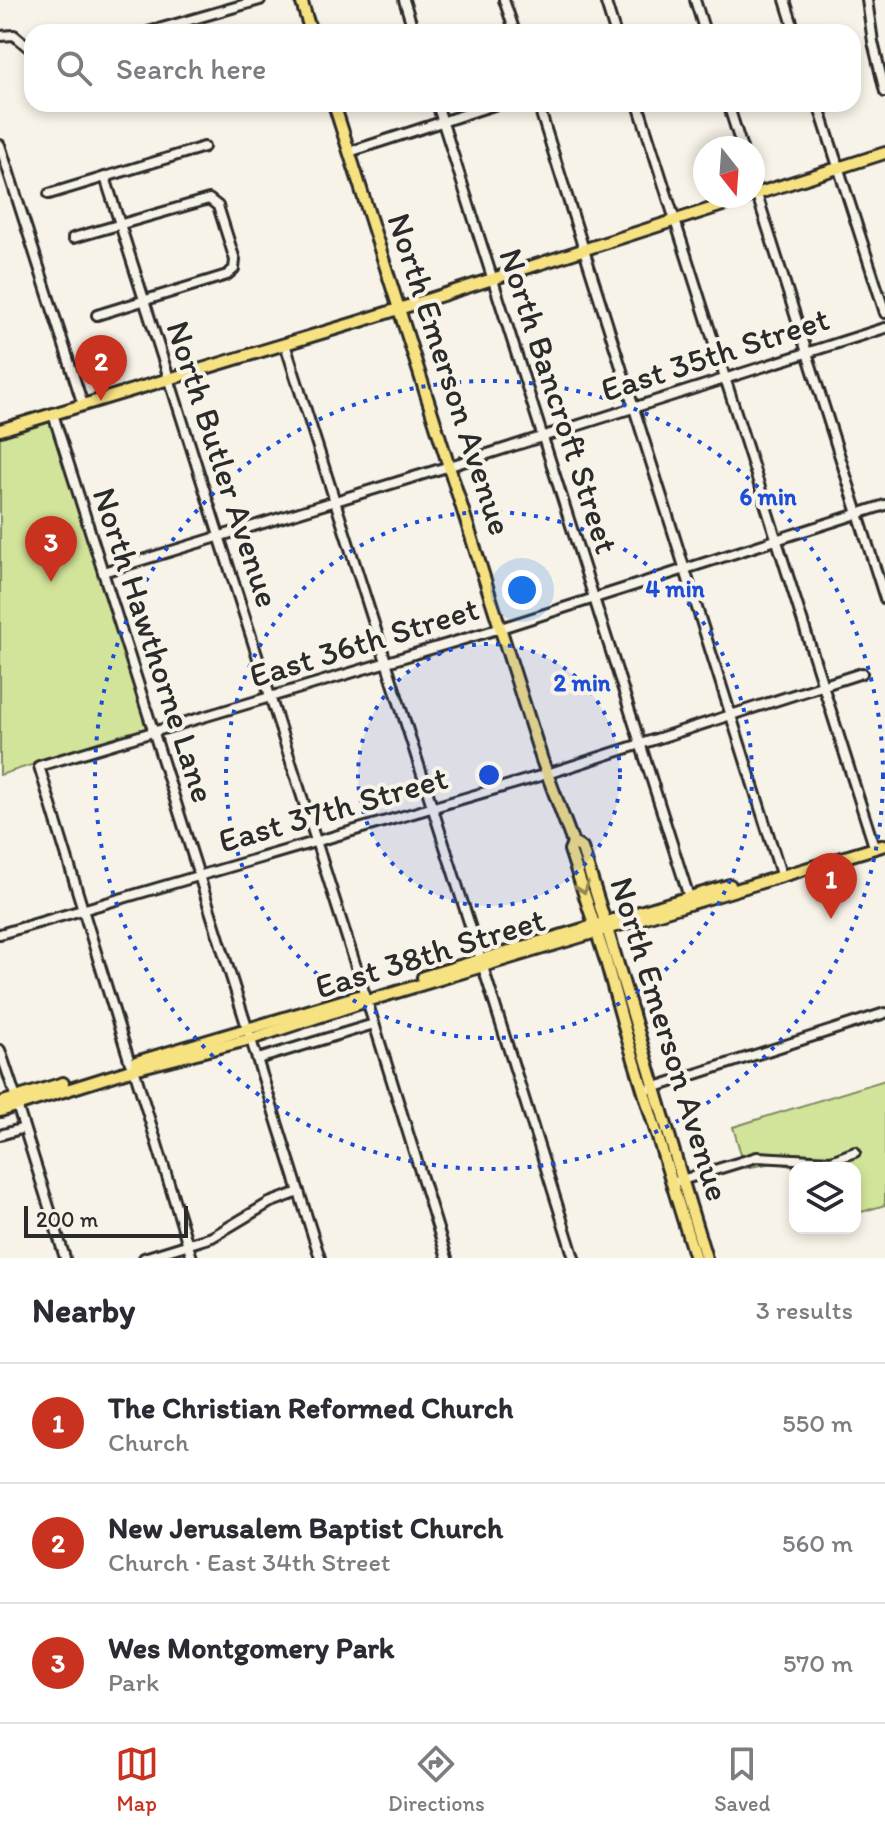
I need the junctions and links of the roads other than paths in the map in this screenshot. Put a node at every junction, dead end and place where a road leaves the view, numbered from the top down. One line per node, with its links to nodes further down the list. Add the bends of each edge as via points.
1 (260, 0): 9 (street)
2 (301, 0): 10 (main road)
3 (404, 0): 11 (street)
4 (504, 0): 12 (street)
5 (605, 0): 13 (street)
6 (695, 0): 14 (street)
7 (785, 0): 15 (street)
8 (867, 0): 18 (street)
9 (176, 24)
10 (308, 24)
11 (412, 24)
12 (512, 24)
13 (612, 24)
14 (702, 24)
15 (792, 24)
16 (4, 35): 17 (street)
17 (24, 46)
18 (885, 92)
19 (336, 112): 30 (main road, North Emerson Avenue)
20 (439, 112): 26 (street, North Bancroft Street)
21 (471, 112): 26 (street)
22 (541, 112): 42 (street)
23 (641, 112): 39 (street)
24 (731, 112): 27 (street)
25 (821, 112): 33 (street)
26 (442, 121): 30 (street); 43 (street, North Bancroft Street)
27 (738, 136)
28 (0, 145): 32 (street)
29 (204, 147): 34 (street)
30 (349, 152): 45 (main road, North Emerson Avenue)
31 (885, 153): 33 (main road)
32 (2, 160): 53 (street)
33 (839, 168): 35 (main road); 46 (street)
34 (105, 177): 36 (street); 40 (street, North Butler Avenue)
35 (765, 192)
36 (49, 194)
37 (714, 208): 39 (main road)
38 (758, 208): 50 (street)
39 (675, 221): 42 (main road); 52 (street)
40 (120, 224): 41 (street); 44 (street, North Butler Avenue); 44 (street, via 203,199 218,208 235,260 233,270)
41 (73, 238)
42 (584, 249): 43 (main road); 54 (street)
43 (493, 279): 45 (main road); 57 (street, North Bancroft Street)
44 (145, 300): 47 (street); 51 (street, North Butler Avenue)
45 (398, 308): 49 (main road); 58 (main road, North Emerson Avenue)
46 (885, 313)
47 (97, 315)
48 (885, 328): 50 (street, East 35th Street)
49 (285, 344): 51 (main road); 59 (street)
50 (807, 352): 52 (street, East 35th Street); 61 (street)
51 (169, 378): 53 (main road); 62 (street, North Butler Avenue)
52 (725, 378): 54 (street, East 35th Street); 63 (street)
53 (83, 405): 55 (main road)
54 (634, 407): 57 (street, East 35th Street); 64 (street)
55 (53, 414): 56 (main road); 65 (street, North Hawthorne Lane)
56 (1, 426)
57 (543, 436): 58 (street, East 35th Street); 66 (street, North Bancroft Street)
58 (450, 466): 59 (street, East 35th Street); 68 (main road, North Emerson Avenue)
59 (335, 501): 62 (street, East 35th Street); 69 (street)
60 (885, 505): 61 (street, East 36th Street)
61 (858, 513): 63 (street, East 36th Street); 67 (street)
62 (219, 536): 65 (street, East 35th Street); 72 (street, North Butler Avenue)
63 (777, 540): 64 (street, East 36th Street); 71 (street)
64 (686, 569): 66 (street, East 36th Street); 73 (street)
65 (103, 572): 74 (street, North Hawthorne Lane)
66 (594, 598): 68 (street, East 36th Street); 75 (street, North Bancroft Street)
67 (885, 599)
68 (501, 628): 69 (street, East 36th Street); 76 (main road, North Emerson Avenue)
69 (387, 662): 72 (street, East 36th Street); 77 (street)
70 (862, 673): 71 (street, East 37th Street)
71 (823, 685): 73 (street, East 37th Street); 80 (street)
72 (270, 697): 74 (street, East 36th Street); 79 (street, North Butler Avenue)
73 (732, 714): 75 (street, East 37th Street); 82 (street)
74 (154, 732): 83 (street, North Hawthorne Lane); 85 (street, East 36th Street, via 39,766)
75 (640, 742): 76 (street, East 37th Street); 84 (street, North Bancroft Street)
76 (547, 774): 77 (street, East 37th Street); 86 (main road, North Emerson Avenue)
77 (433, 807): 79 (street, East 37th Street); 88 (street)
78 (885, 839): 80 (main road, East 38th Street)
79 (316, 841): 83 (street, East 37th Street); 89 (street, North Butler Avenue)
80 (873, 843): 82 (main road, East 38th Street)
81 (885, 845): 86 (main road, East 38th Street)
82 (780, 871): 84 (main road, East 38th Street)
83 (200, 875): 85 (street, East 37th Street); 92 (street, North Hawthorne Lane)
84 (689, 897): 86 (main road, East 38th Street)
85 (83, 910): 87 (street, East 37th Street); 95 (street)
86 (602, 928): 88 (main road, East 38th Street); 96 (main road, North Emerson Avenue)
87 (0, 934)
88 (482, 963): 89 (main road, East 38th Street); 111 (street)
89 (366, 998): 91 (street, North Butler Avenue); 92 (main road, East 38th Street)
90 (885, 1013): 96 (street)
91 (374, 1024): 94 (street); 110 (street, North Butler Avenue)
92 (250, 1034): 94 (street, North Hawthorne Lane); 95 (main road, East 38th Street)
93 (0, 1050): 97 (street)
94 (258, 1059): 104 (street, North Hawthorne Lane)
95 (132, 1066): 97 (main road, East 38th Street); 105 (street)
96 (648, 1089): 103 (main road, North Emerson Avenue)
97 (16, 1102): 98 (main road, East 38th Street); 99 (main road, East 38th Street); 100 (street)
98 (0, 1103)
99 (0, 1111)
100 (24, 1128): 101 (street); 106 (street)
101 (0, 1135)
102 (855, 1152): 103 (street, via 831,1161 757,1157)
103 (677, 1181): 112 (main road, North Emerson Avenue); 113 (main road, North Emerson Avenue)
104 (299, 1192): 105 (street); 109 (street, North Hawthorne Lane)
105 (188, 1245): 107 (street); 108 (street)
106 (65, 1258)
107 (144, 1258)
108 (192, 1258)
109 (320, 1258)
110 (447, 1258)
111 (574, 1258)
112 (695, 1258)
113 (706, 1258)

